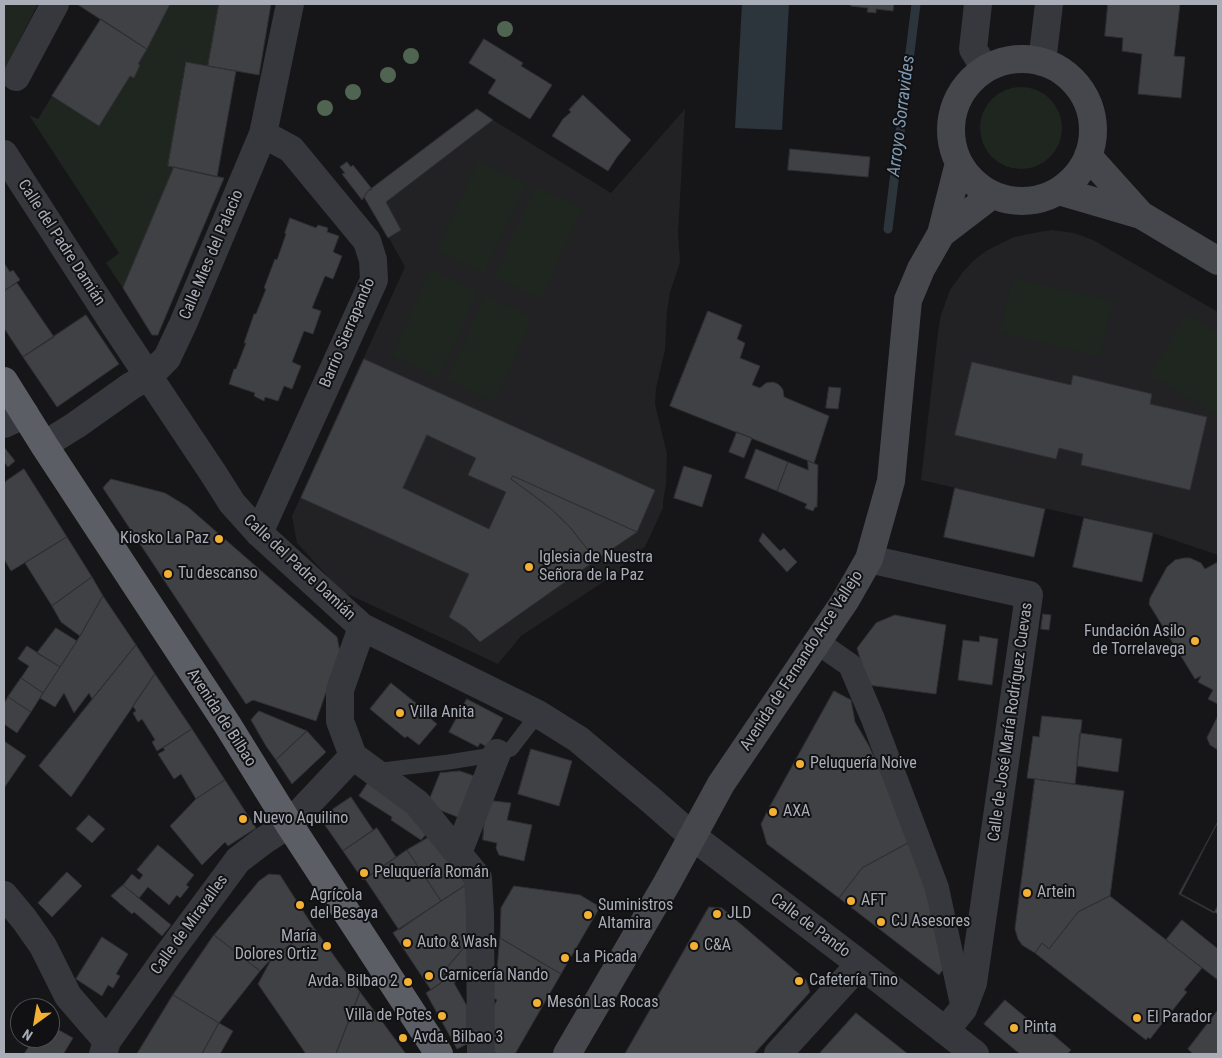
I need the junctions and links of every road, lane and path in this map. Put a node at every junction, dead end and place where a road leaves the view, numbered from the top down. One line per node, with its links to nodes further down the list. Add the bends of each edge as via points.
1 (55, 4): 7 (street)
2 (290, 4): 8 (street, Calle Mies del Palacio)
3 (978, 4): 6 (street, via 973,49)
4 (1049, 4): 5 (street)
5 (1042, 62): 6 (main road, via 1023,59 1003,61); 10 (main road, via 1075,82 1086,99 1092,117 1093,137)
6 (985, 69): 11 (main road, via 968,83 957,100 951,121 952,142)
7 (16, 78)
8 (263, 134): 17 (street, Calle Mies del Palacio, via 167,358); 21 (street, Barrio Sierrapando, via 291,148 367,241 373,260 374,280)
9 (4, 154): 17 (street, Calle del Padre Damián)
10 (1088, 156): 12 (main road, via 1077,176); 14 (main road)
11 (959, 162): 13 (main road, via 973,182); 15 (main road, Avenida de Fernando Arce Vallejo)
12 (1059, 191): 13 (main road, via 1038,199 1015,201); 14 (main road)
13 (992, 195): 15 (main road, Avenida de Fernando Arce Vallejo)
14 (1141, 215): 16 (main road)
15 (941, 234): 22 (main road, Avenida de Fernando Arce Vallejo, via 908,300 890,482)
16 (1218, 261)
17 (149, 376): 20 (street, Calle Mies del Palacio); 21 (street, Calle del Padre Damián, via 232,503)
18 (4, 381): 19 (highway, Avenida de Bilbao)
19 (14, 419): 20 (highway, Avenida de Bilbao)
20 (44, 446): 28 (highway, Avenida de Bilbao)
21 (259, 533): 23 (street, Calle del Padre Damián)
22 (869, 558): 24 (main road, Avenida de Fernando Arce Vallejo); 33 (street, Calle de José María Rodríguez Cuevas, via 1029,595 973,984)
23 (362, 627): 25 (street, Calle del Padre Damián); 27 (street, via 340,690 340,721)
24 (817, 642): 29 (main road, Avenida de Fernando Arce Vallejo, via 721,784); 33 (street, via 850,665 873,718 937,888)
25 (538, 714): 26 (lane, via 511,749); 29 (street, Calle del Padre Damián, via 578,739)
26 (497, 753): 27 (lane, via 449,762); 30 (street)
27 (363, 764): 28 (street, Calle de Miravalles); 30 (street, via 417,803)
28 (289, 824): 35 (street, Calle de Miravalles, via 238,860 167,956); 36 (highway, Avenida de Bilbao)
29 (692, 836): 32 (street, Calle de Pando); 38 (main road, Avenida de Fernando Arce Vallejo)
30 (458, 853): 37 (street, via 478,878)
31 (4, 895): 35 (street, Calle de Miravalles, via 43,946 68,996)
32 (860, 964): 34 (street, Calle de Pando); 39 (street)
33 (963, 1009): 34 (street, Calle de José María Rodríguez Cuevas)
34 (945, 1031): 40 (street, Calle de Pando)
35 (105, 1048)
36 (439, 1054)
37 (481, 1054)
38 (567, 1054)
39 (778, 1054)
40 (975, 1054)

